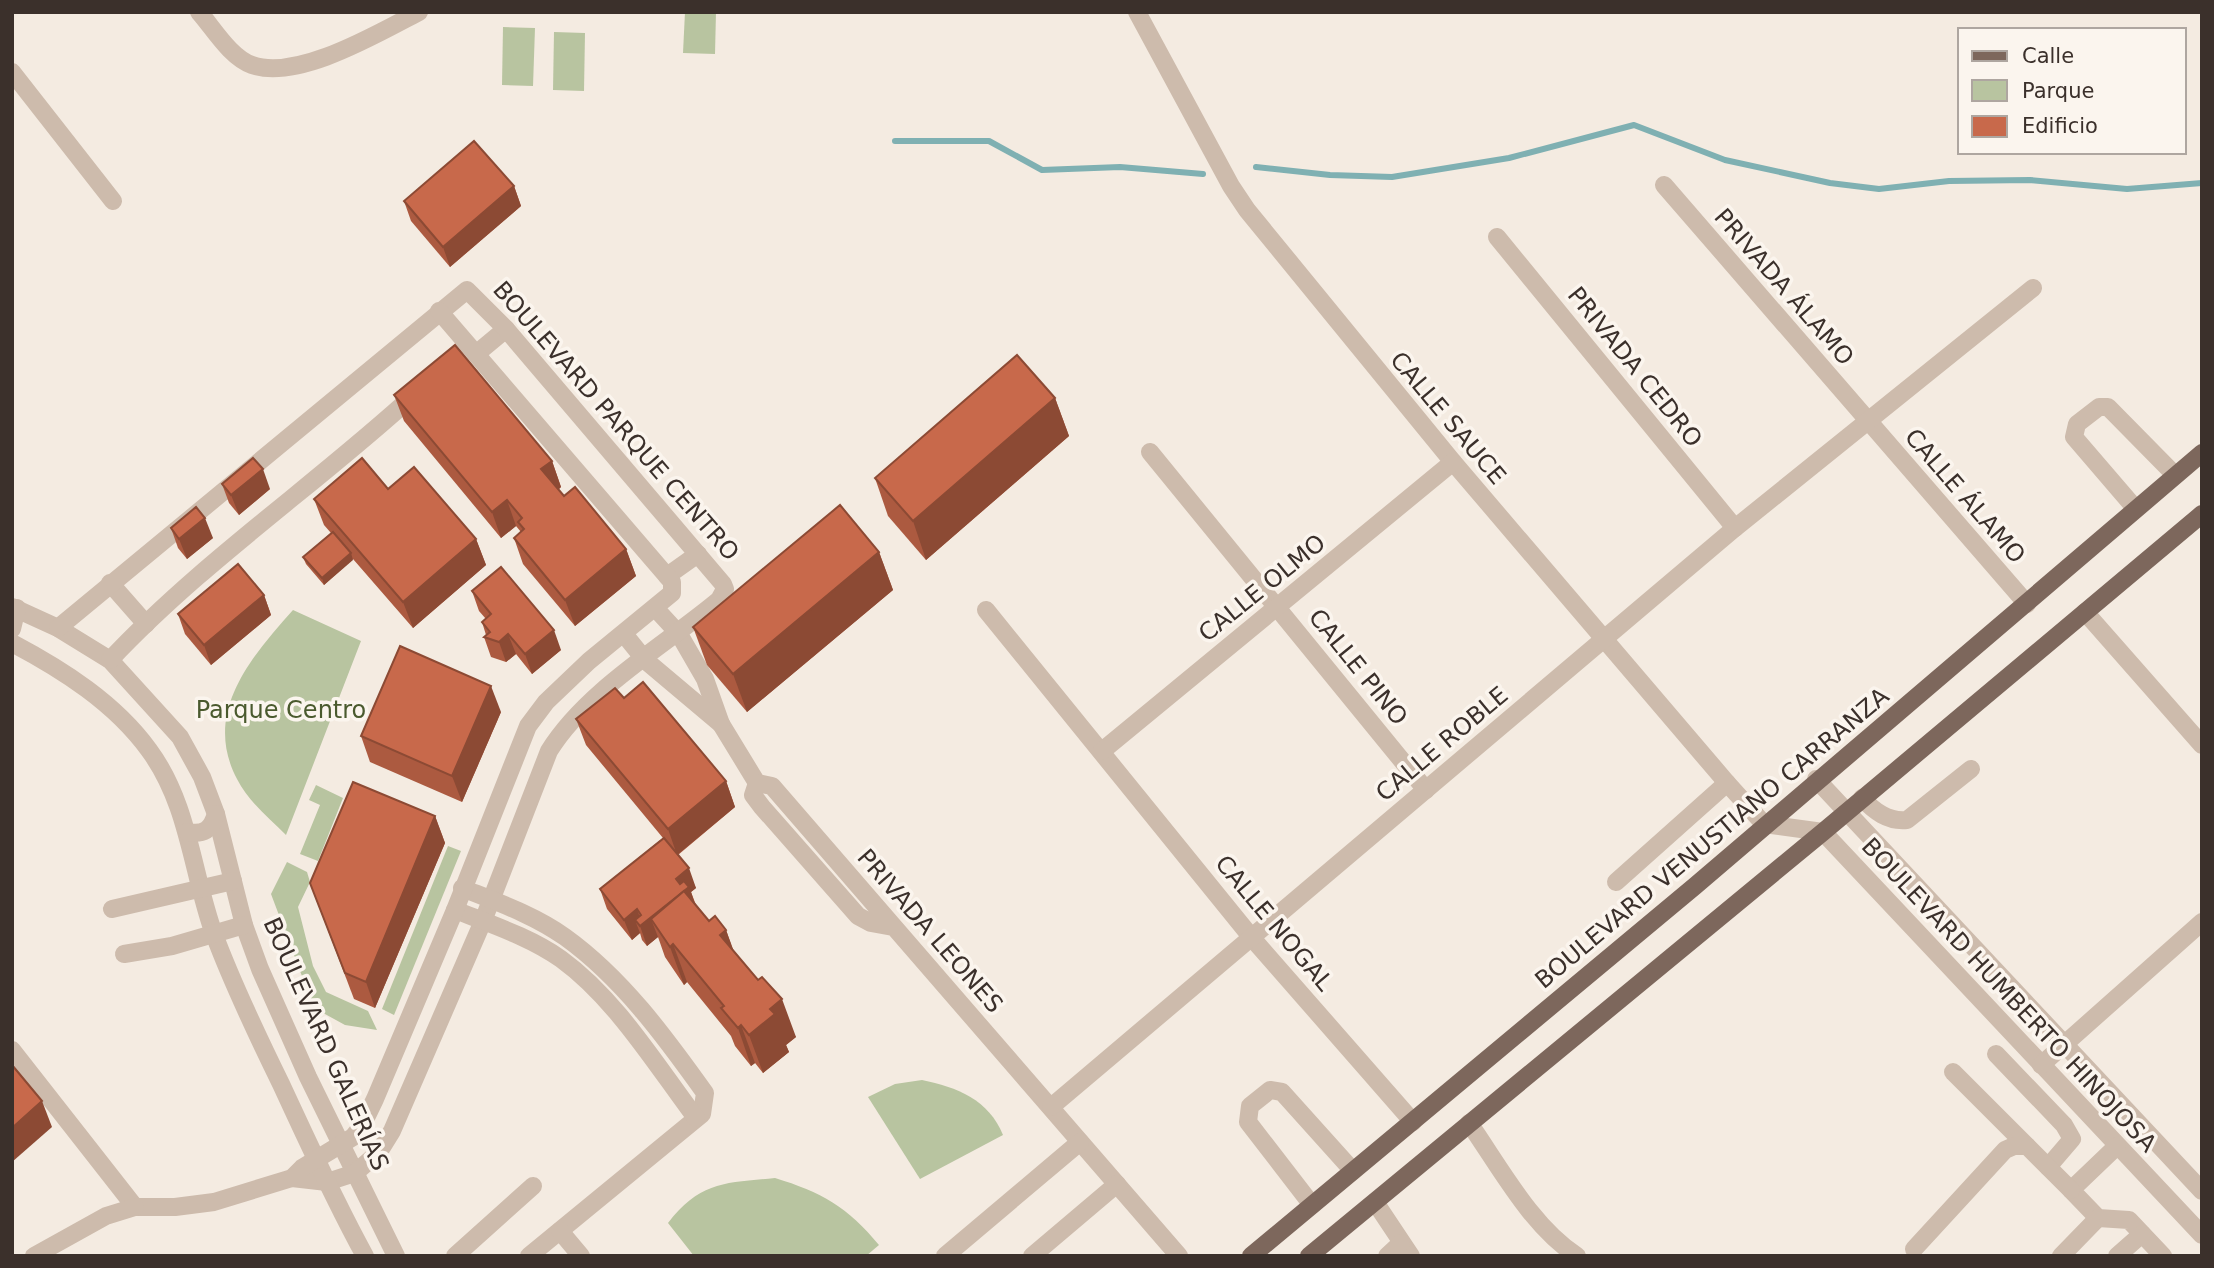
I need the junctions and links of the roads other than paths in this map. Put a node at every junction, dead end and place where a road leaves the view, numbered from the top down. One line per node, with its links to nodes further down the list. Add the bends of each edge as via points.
1 (199, 12): 2 (street, via 237,56 252,65 279,69 363,41)
2 (419, 12)
3 (1137, 12): 17 (street, CALLE SAUCE, via 1242,202)
4 (12, 72): 6 (street)
5 (1664, 185): 14 (street, PRIVADA ÁLAMO)
6 (113, 201)
7 (1497, 237): 21 (street, PRIVADA CEDRO)
8 (2033, 289): 14 (street, CALLE ROBLE)
9 (439, 311): 10 (street, BOULEVARD PARQUE CENTRO, via 464,290 471,290); 11 (street); 24 (street, BOULEVARD PARQUE CENTRO)
10 (506, 329): 11 (street); 22 (street, BOULEVARD PARQUE CENTRO)
11 (476, 355): 12 (street); 23 (street)
12 (456, 357)
13 (426, 384): 31 (street)
14 (1867, 421): 21 (street, CALLE ROBLE); 25 (street, CALLE ÁLAMO)
15 (1150, 452): 26 (street, CALLE PINO)
16 (2202, 453): 18 (main road, BOULEVARD VENUSTIANO CARRANZA)
17 (1453, 462): 26 (street, CALLE OLMO); 36 (street, CALLE SAUCE)
18 (2175, 475): 19 (main road, BOULEVARD VENUSTIANO CARRANZA); 19 (street, via 2108,407 2099,407 2077,424 2074,437)
19 (2135, 508): 25 (main road, BOULEVARD VENUSTIANO CARRANZA)
20 (2202, 514): 30 (main road)
21 (1735, 528): 36 (street, CALLE ROBLE)
22 (698, 554): 23 (street); 35 (street, BOULEVARD PARQUE CENTRO, via 725,589 719,600)
23 (667, 576): 28 (street, via 674,586 672,593)
24 (110, 583): 31 (street); 32 (street, BOULEVARD PARQUE CENTRO)
25 (2027, 604): 46 (main road, BOULEVARD VENUSTIANO CARRANZA)
26 (1278, 607): 44 (street, CALLE OLMO); 48 (street, CALLE PINO)
27 (15, 608): 32 (street, BOULEVARD GALERÍAS); 33 (street)
28 (656, 609): 34 (street); 35 (street)
29 (986, 610): 44 (street, CALLE NOGAL)
30 (2085, 612): 43 (street); 49 (main road)
31 (146, 624): 38 (street)
32 (58, 628): 38 (street, BOULEVARD GALERÍAS)
33 (12, 629)
34 (624, 634): 39 (street); 40 (street, via 589,661)
35 (679, 634): 39 (street, BOULEVARD PARQUE CENTRO); 41 (street, via 705,679)
36 (1603, 641): 47 (street, CALLE SAUCE); 48 (street, CALLE ROBLE)
37 (12, 643): 53 (street, via 85,688 140,740 168,784)
38 (110, 660): 51 (street, BOULEVARD GALERÍAS, via 180,737)
39 (645, 660): 41 (street); 42 (street, BOULEVARD PARQUE CENTRO, via 588,702)
40 (538, 713): 42 (street); 57 (street, via 510,764)
41 (721, 724): 75 (street, PRIVADA LEONES, via 765,784)
42 (565, 726): 59 (street, BOULEVARD PARQUE CENTRO, via 534,785)
43 (2202, 745)
44 (1102, 751): 68 (street, CALLE NOGAL)
45 (1971, 769): 49 (street, via 1908,820 1893,820)
46 (1816, 779): 50 (street, BOULEVARD HUMBERTO HINOJOSA); 52 (main road, BOULEVARD VENUSTIANO CARRANZA)
47 (1727, 783): 52 (street, CALLE SAUCE); 56 (street)
48 (1426, 790): 68 (street, CALLE ROBLE)
49 (1862, 798): 50 (main road)
50 (1845, 811): 54 (main road); 60 (street, BOULEVARD HUMBERTO HINOJOSA)
51 (216, 814): 53 (street, via 207,831); 55 (street, BOULEVARD GALERÍAS)
52 (1764, 824): 54 (street); 77 (main road, BOULEVARD VENUSTIANO CARRANZA)
53 (187, 832): 58 (street)
54 (1823, 832): 66 (street, BOULEVARD HUMBERTO HINOJOSA); 78 (main road)
55 (233, 881): 58 (street); 65 (street, BOULEVARD GALERÍAS)
56 (1616, 882)
57 (463, 888): 59 (street); 62 (street)
58 (201, 889): 61 (street); 67 (street)
59 (490, 899): 63 (street, BOULEVARD PARQUE CENTRO); 76 (street, via 564,936 629,994 705,1093 705,1109)
60 (1933, 906): 66 (street); 70 (street, BOULEVARD HUMBERTO HINOJOSA)
61 (112, 909)
62 (455, 911): 63 (street); 82 (street, via 362,1126)
63 (482, 921): 76 (street, via 535,944 583,977); 86 (street, BOULEVARD PARQUE CENTRO, via 392,1131 379,1152)
64 (2202, 922): 70 (street)
65 (244, 925): 67 (street); 82 (street, BOULEVARD GALERÍAS)
66 (1910, 926): 73 (street, BOULEVARD HUMBERTO HINOJOSA)
67 (214, 933): 69 (street); 83 (street)
68 (1252, 938): 75 (street, CALLE ROBLE); 77 (street, CALLE NOGAL)
69 (124, 954)
70 (2063, 1046): 73 (street); 92 (street, BOULEVARD HUMBERTO HINOJOSA)
71 (12, 1050): 95 (street)
72 (1996, 1054): 84 (street, via 2072,1139)
73 (2041, 1065): 81 (street, BOULEVARD HUMBERTO HINOJOSA)
74 (1953, 1072): 80 (street)
75 (1051, 1107): 79 (street, PRIVADA LEONES)
76 (696, 1118): 97 (street)
77 (1413, 1122): 85 (main road, BOULEVARD VENUSTIANO CARRANZA)
78 (1469, 1123): 93 (main road); 114 (street, via 1531,1210)
79 (1080, 1142): 89 (street, PRIVADA LEONES); 108 (street)
80 (2027, 1146): 84 (street); 100 (street, via 2005,1150)
81 (2117, 1146): 91 (street); 99 (street, BOULEVARD HUMBERTO HINOJOSA)
82 (341, 1147): 83 (street); 86 (street, BOULEVARD GALERÍAS)
83 (316, 1160): 87 (street); 88 (street)
84 (2049, 1167): 91 (street)
85 (1353, 1171): 94 (main road, BOULEVARD VENUSTIANO CARRANZA); 94 (street, via 1282,1092 1270,1090 1250,1106 1248,1122)
86 (355, 1173): 88 (street, BOULEVARD PARQUE CENTRO); 104 (street, BOULEVARD GALERÍAS)
87 (292, 1178): 88 (street); 95 (street, via 214,1202)
88 (327, 1182): 103 (street)
89 (1117, 1184): 109 (street); 110 (street, PRIVADA LEONES)
90 (533, 1185): 105 (street)
91 (2071, 1189): 96 (street)
92 (2202, 1191)
93 (1374, 1202): 101 (street); 112 (main road)
94 (1312, 1205): 111 (main road, BOULEVARD VENUSTIANO CARRANZA)
95 (135, 1207): 102 (street, via 106,1216)
96 (2098, 1218): 98 (street, via 2129,1220); 115 (street)
97 (560, 1231): 106 (street); 107 (street)
98 (2142, 1234): 116 (street); 117 (street)
99 (2202, 1235)
100 (1914, 1249)
101 (1406, 1250): 113 (street)
102 (34, 1256)
103 (365, 1256)
104 (396, 1256)
105 (455, 1256)
106 (529, 1256)
107 (581, 1256)
108 (946, 1256)
109 (1032, 1256)
110 (1179, 1256)
111 (1251, 1256)
112 (1309, 1256)
113 (1387, 1256)
114 (1577, 1256)
115 (2061, 1256)
116 (2117, 1256)
117 (2163, 1256)

